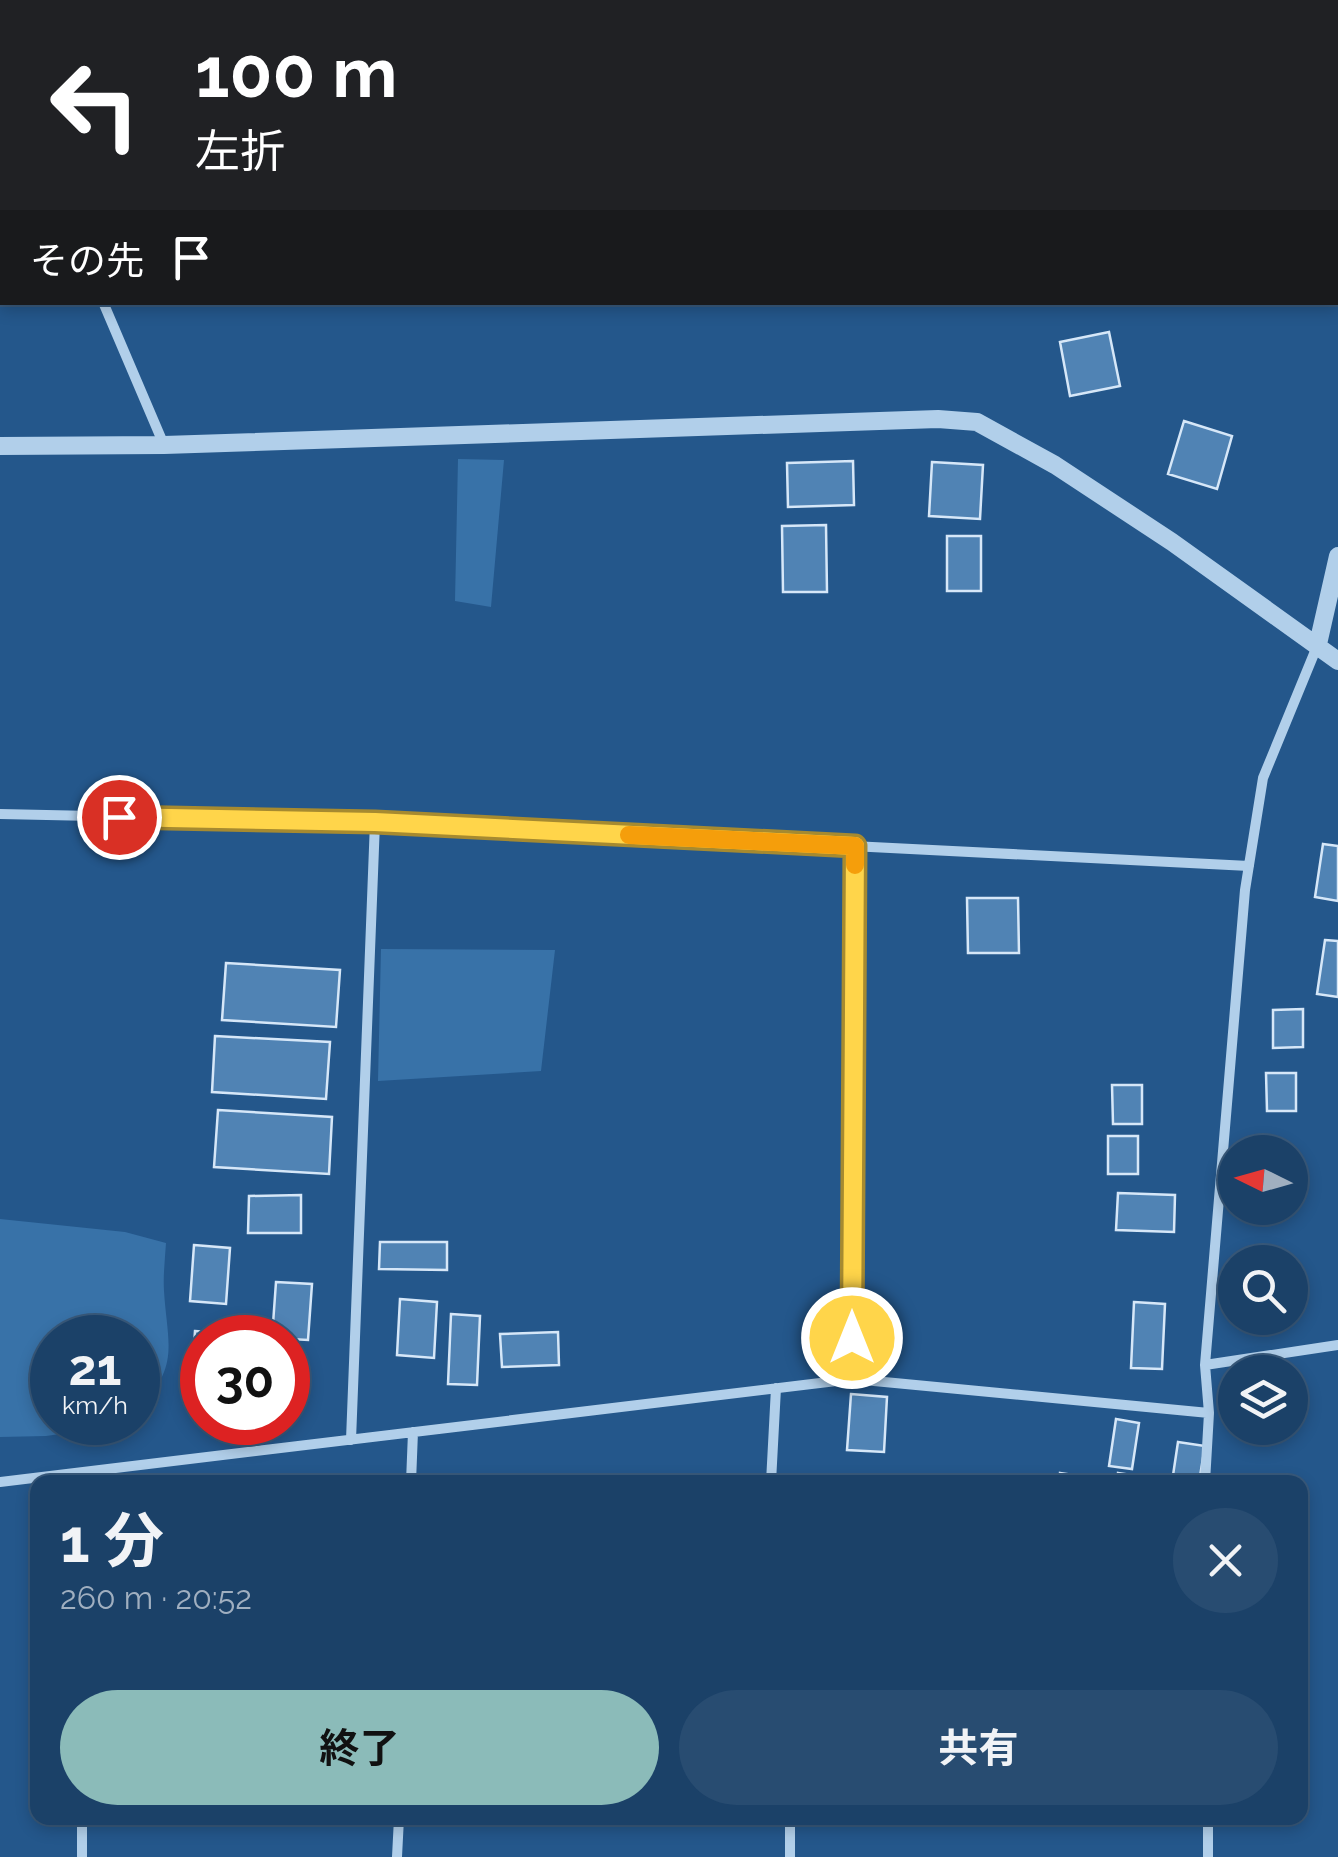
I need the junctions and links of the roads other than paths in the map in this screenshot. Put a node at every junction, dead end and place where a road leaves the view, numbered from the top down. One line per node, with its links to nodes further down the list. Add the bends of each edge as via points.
1 (104, 305): 2 (street)
2 (164, 445): 3 (street); 5 (street, via 977,422 1055,465)
3 (0, 446)
4 (1338, 556): 5 (street)
5 (1318, 644): 6 (street); 10 (street, via 1263,778)
6 (1338, 661)
7 (0, 814): 8 (street)
8 (375, 822): 9 (street); 17 (street)
9 (855, 846): 10 (street); 13 (street)
10 (1249, 866): 12 (street)
11 (1338, 1345): 12 (street)
12 (1205, 1365): 15 (street)
13 (853, 1379): 14 (street); 15 (street)
14 (776, 1388): 16 (street); 20 (street)
15 (1209, 1413): 21 (street)
16 (413, 1432): 17 (street); 19 (street)
17 (351, 1440): 18 (street)
18 (100, 1475)
19 (411, 1475)
20 (772, 1475)
21 (1205, 1475)
22 (30, 1480): 23 (street)
23 (0, 1482)
24 (82, 1825): 28 (street)
25 (399, 1825): 29 (street)
26 (790, 1825): 30 (street)
27 (1208, 1825): 31 (street)
28 (82, 1857)
29 (397, 1857)
30 (790, 1857)
31 (1208, 1857)

